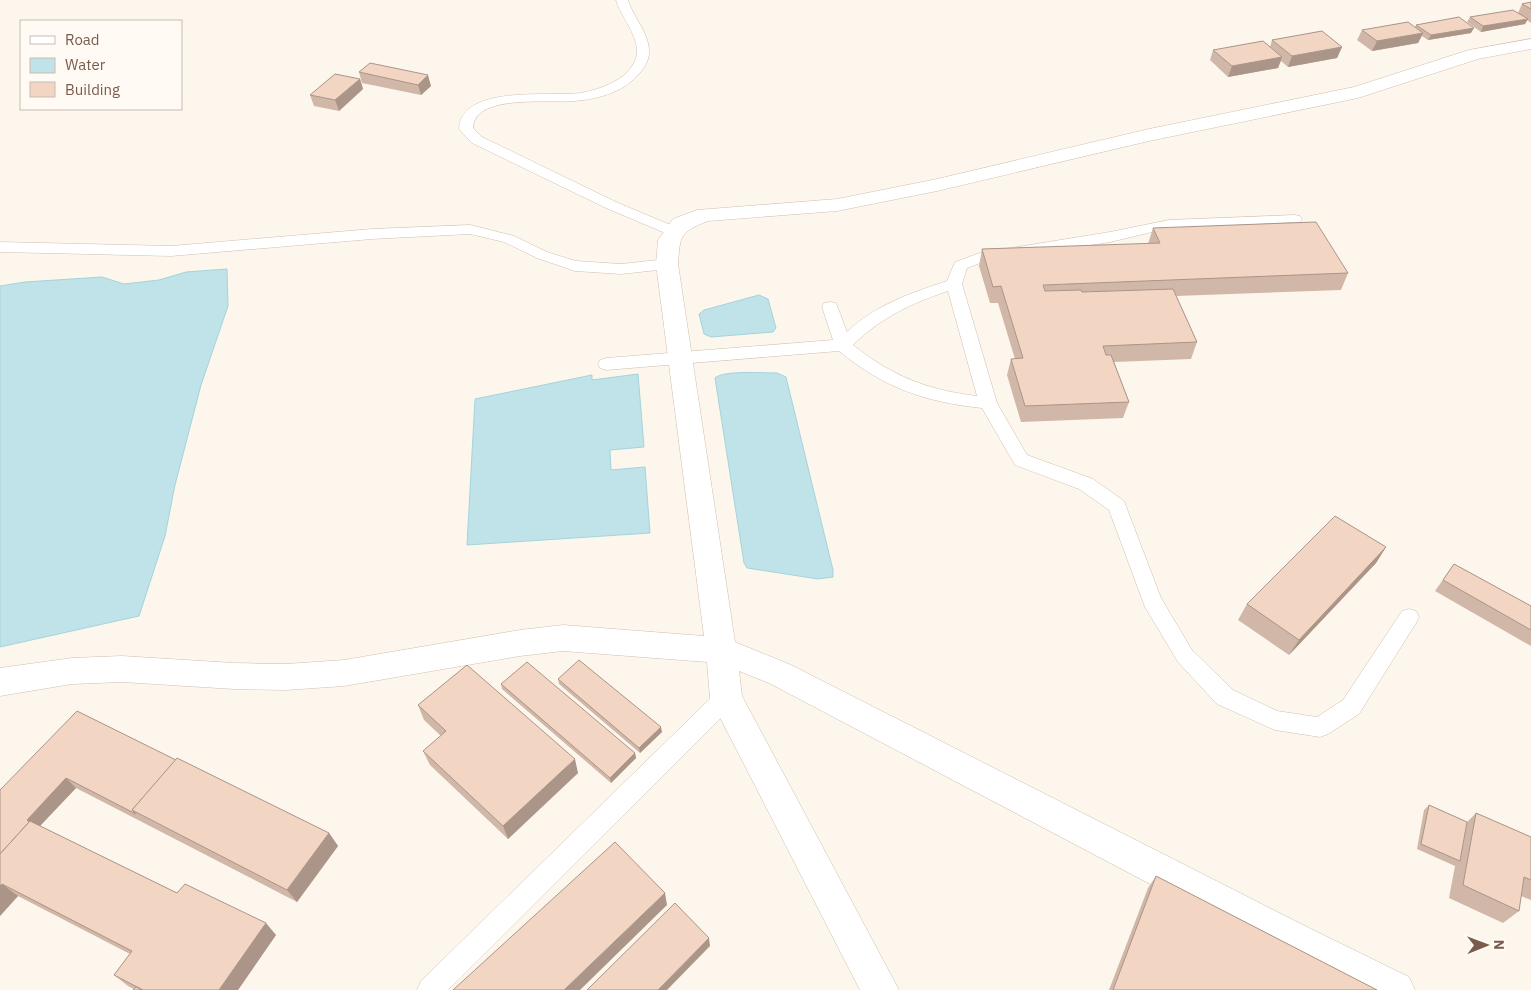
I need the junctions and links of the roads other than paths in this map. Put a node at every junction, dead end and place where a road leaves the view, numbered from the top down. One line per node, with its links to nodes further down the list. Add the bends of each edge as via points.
1 (622, 0): 4 (lane, via 643,50 641,62 632,75 613,88 590,95 515,98 481,106 468,118 466,129 477,140)
2 (1531, 44): 4 (street, via 1475,54 1358,92 1149,135 937,185 837,205 705,215 681,224)
3 (1295, 219): 7 (lane, via 1169,224 980,258 960,265)
4 (675, 232): 6 (street, via 669,240)
5 (0, 247): 6 (lane, via 171,251 470,229 509,239 575,266 621,269)
6 (667, 264): 10 (street)
7 (954, 284): 9 (lane, via 886,310); 12 (lane)
8 (830, 307): 9 (lane)
9 (843, 345): 10 (lane); 12 (lane, via 865,364 905,385 933,395)
10 (680, 359): 11 (lane); 14 (street)
11 (606, 364)
12 (988, 403): 13 (lane, via 1021,460 1086,484 1118,506 1152,601 1185,656 1225,697 1275,720 1320,727 1351,707)
13 (1408, 617)
14 (721, 650): 15 (street, via 563,638 344,672 286,677 122,669 72,671); 16 (street); 19 (street, via 780,674 1281,934)
15 (0, 682)
16 (726, 698): 17 (lane); 18 (street)
17 (430, 990)
18 (880, 990)
19 (1396, 990)

